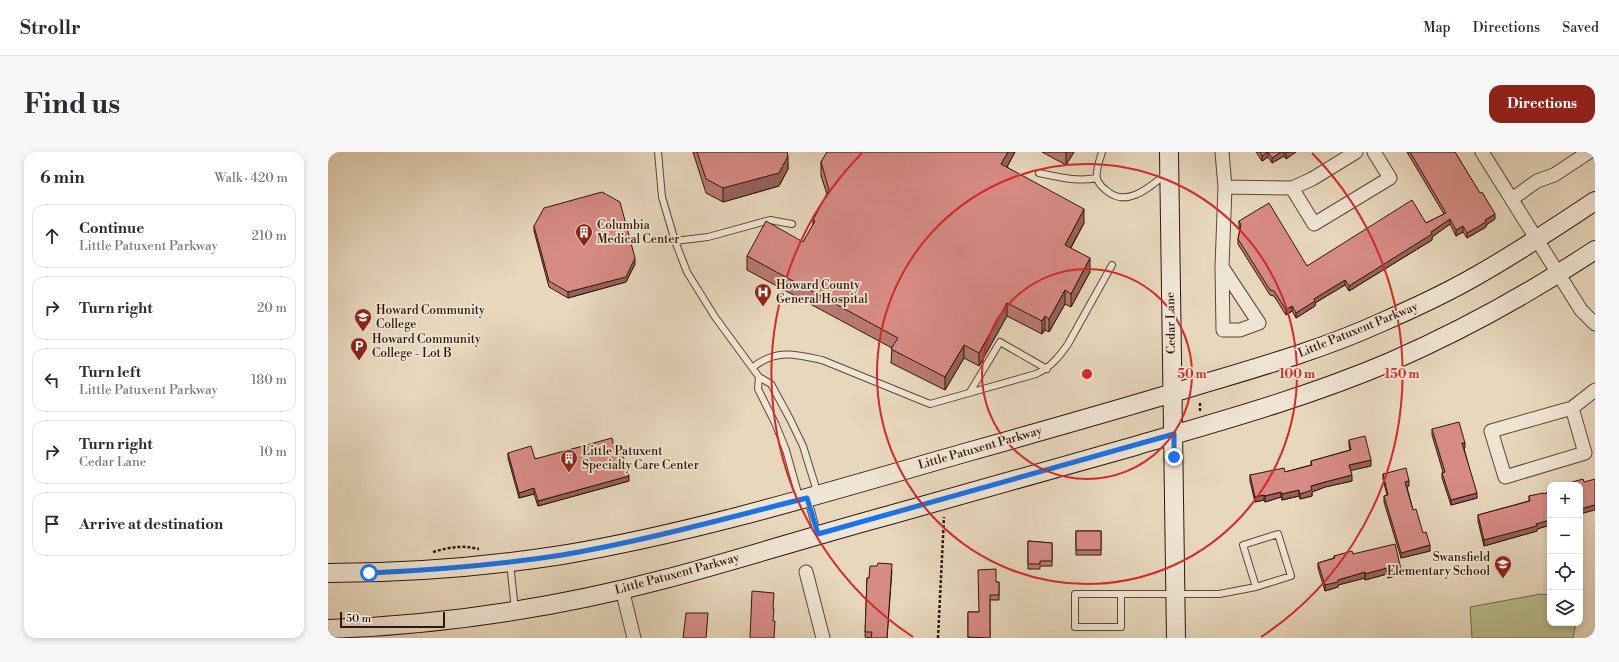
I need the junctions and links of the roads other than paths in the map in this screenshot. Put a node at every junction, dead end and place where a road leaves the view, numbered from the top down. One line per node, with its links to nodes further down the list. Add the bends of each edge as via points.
1 (658, 152): 18 (lane, via 662,197)
2 (1102, 152): 11 (lane)
3 (1169, 152): 9 (main road, Cedar Lane)
4 (1222, 152): 12 (street)
5 (1356, 152): 13 (street)
6 (1374, 152): 13 (street, via 1390,178 1314,224)
7 (1482, 152): 14 (street)
8 (1589, 152): 14 (street, via 1554,175 1537,181)
9 (1169, 172): 11 (lane, via 1142,192 1125,197 1111,194 1101,186); 29 (main road, Cedar Lane)
10 (1039, 173): 11 (lane, via 1083,181)
11 (1097, 178)
12 (1225, 187): 13 (street); 21 (street)
13 (1292, 188)
14 (1512, 199): 17 (street)
15 (1595, 201): 17 (main road, Little Patuxent Parkway)
16 (792, 224): 18 (lane, via 770,220 708,237)
17 (1536, 240): 22 (street); 29 (main road, Little Patuxent Parkway, via 1475,277 1376,325 1258,368)
18 (674, 241): 24 (lane, via 699,294)
19 (1595, 250): 22 (main road, Little Patuxent Parkway)
20 (1112, 264): 25 (lane, via 1068,344)
21 (1222, 267): 21 (street, via 1223,330 1240,330 1259,323)
22 (1559, 274): 23 (street, via 1581,310); 31 (main road, Little Patuxent Parkway, via 1442,338 1388,363 1301,395)
23 (1595, 324)
24 (753, 367): 26 (lane); 28 (lane, via 765,358 778,354 792,354 822,360 930,404)
25 (1047, 369): 28 (lane); 28 (lane, via 1000,342)
26 (759, 376): 32 (lane, via 758,389 781,436 798,493); 32 (lane, via 771,384 803,446 816,488)
27 (1595, 390): 30 (street)
28 (970, 392)
29 (1173, 393): 31 (main road, Cedar Lane); 32 (main road, Little Patuxent Parkway)
30 (1572, 408): 30 (street, via 1585,453 1505,476 1491,431)
31 (1174, 434): 33 (main road, Little Patuxent Parkway); 40 (main road, Cedar Lane)
32 (807, 498): 33 (lane); 34 (main road, Little Patuxent Parkway, via 657,536 562,555)
33 (818, 534): 38 (main road, Little Patuxent Parkway)
34 (510, 562): 35 (main road, Little Patuxent Parkway, via 369,573); 41 (lane)
35 (328, 572)
36 (806, 572): 44 (street)
37 (1256, 587): 37 (lane, via 1291,576 1278,534 1243,545); 40 (lane, via 1219,594)
38 (622, 589): 41 (main road, Little Patuxent Parkway); 43 (street)
39 (1121, 594): 39 (lane, via 1121,627 1075,627 1075,594); 40 (lane)
40 (1176, 594): 45 (main road, Cedar Lane)
41 (515, 611): 42 (main road, Little Patuxent Parkway, via 429,623)
42 (328, 629)
43 (634, 638)
44 (823, 638)
45 (1176, 638)

